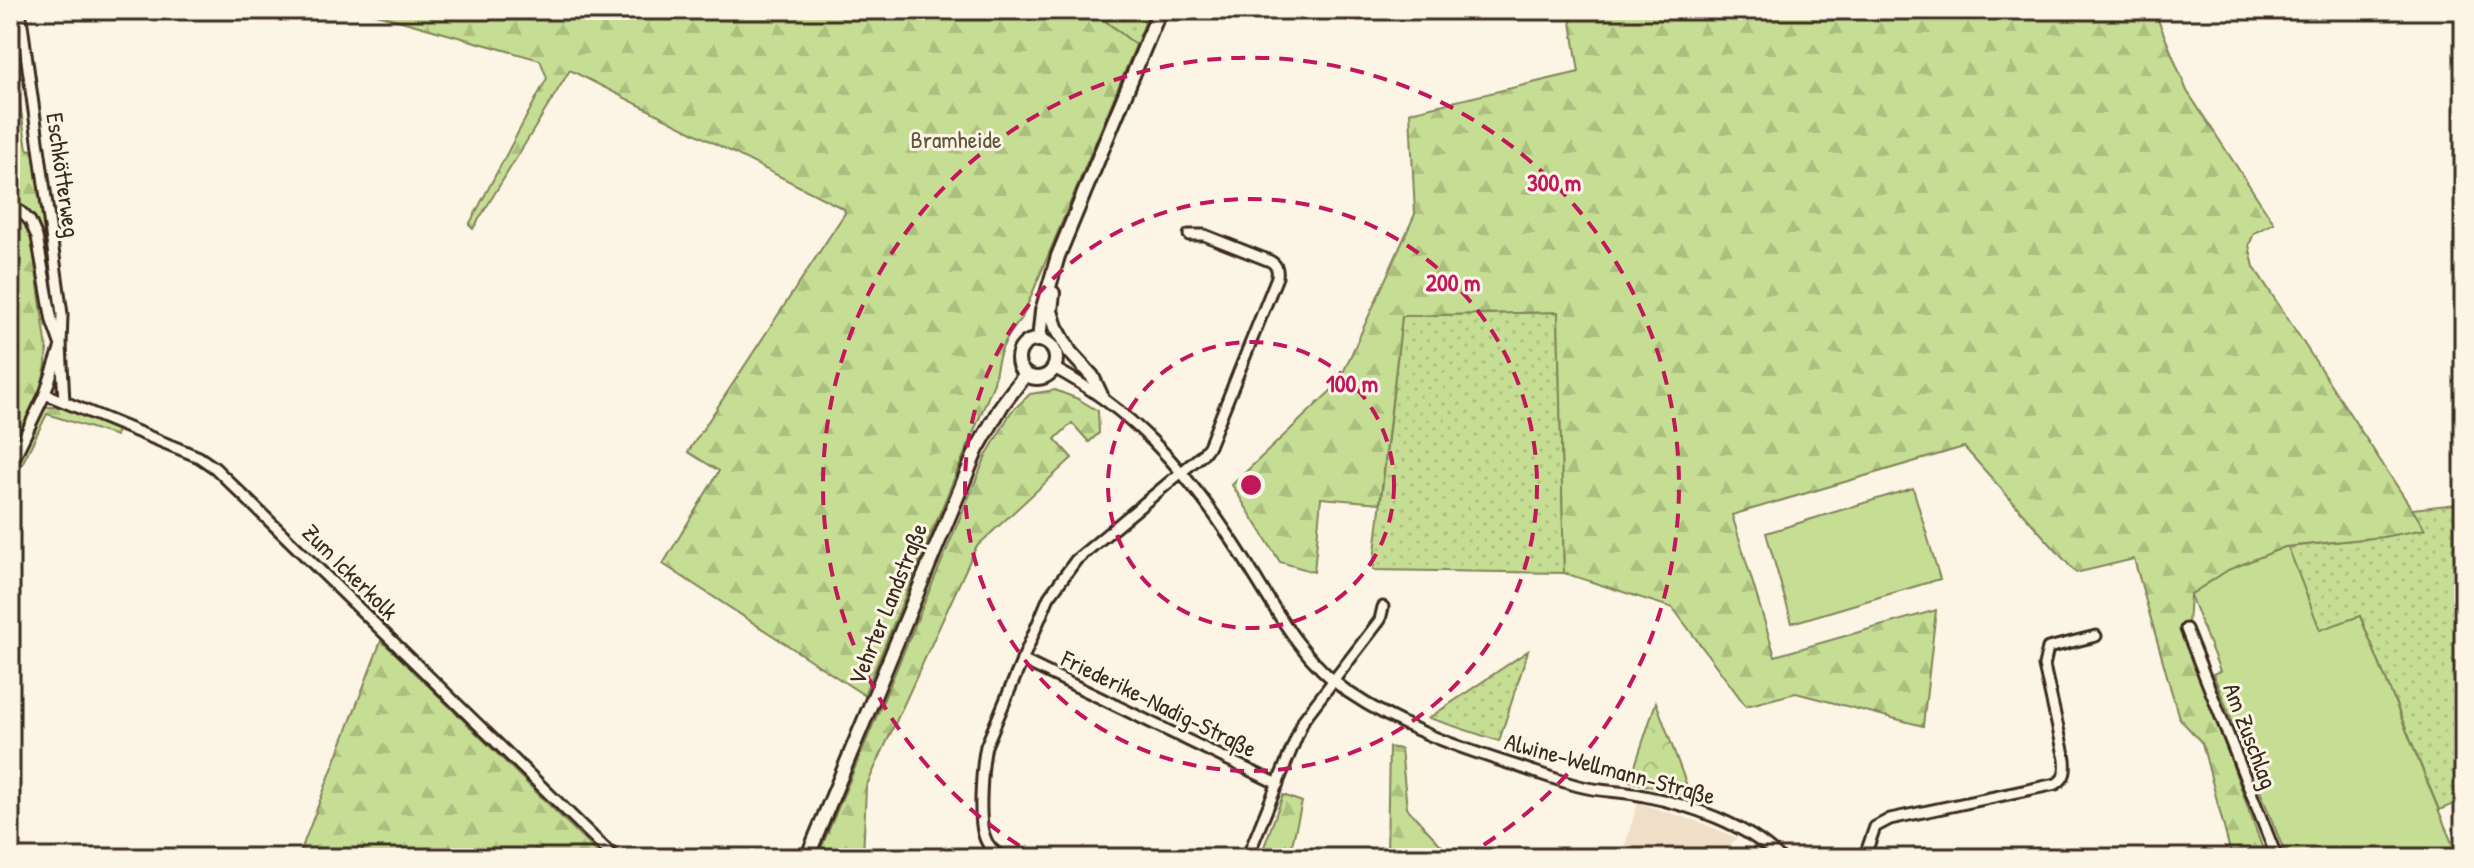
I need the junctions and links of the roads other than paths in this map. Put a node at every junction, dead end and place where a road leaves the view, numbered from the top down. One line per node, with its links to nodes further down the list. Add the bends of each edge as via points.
1 (20, 10): 7 (street, Eschkötterweg, via 62,314)
2 (1160, 10): 5 (main road)
3 (10, 206): 7 (street, via 30,221 37,237)
4 (1189, 235): 14 (street, via 1204,235 1256,255 1278,270 1209,446)
5 (1050, 282): 6 (main road); 11 (main road, via 1056,327)
6 (1039, 340): 8 (main road, via 1055,352); 9 (main road, via 1020,349 1018,366)
7 (61, 346): 10 (street); 12 (street)
8 (1054, 368): 9 (main road, via 1042,378); 11 (street, Alwine-Wellmann-Straße)
9 (1025, 375): 22 (main road, Vehrter Landstraße, via 977,449)
10 (45, 394): 12 (street, Zum Ickerkolk); 13 (street)
11 (1101, 395): 14 (street, Alwine-Wellmann-Straße)
12 (64, 401): 21 (street, Zum Ickerkolk, via 215,468)
13 (10, 467)
14 (1183, 473): 18 (street, via 1076,560 1049,597); 19 (street, Alwine-Wellmann-Straße, via 1293,636)
15 (1383, 607): 19 (street, via 1380,620)
16 (2186, 629): 27 (street, Am Zuschlag)
17 (2096, 636): 26 (street, via 2048,648 2044,656 2065,759 2062,780 1890,819 1875,827)
18 (1022, 660): 20 (street, Friederike-Nadig-Straße); 23 (street, via 982,766 983,833 991,849)
19 (1334, 680): 20 (street, via 1304,719); 25 (street, Alwine-Wellmann-Straße, via 1424,734 1581,787 1646,796 1722,820)
20 (1278, 784): 24 (street)
21 (615, 858)
22 (807, 858)
23 (1004, 858)
24 (1247, 858)
25 (1780, 858)
26 (1864, 858)
27 (2277, 858)

